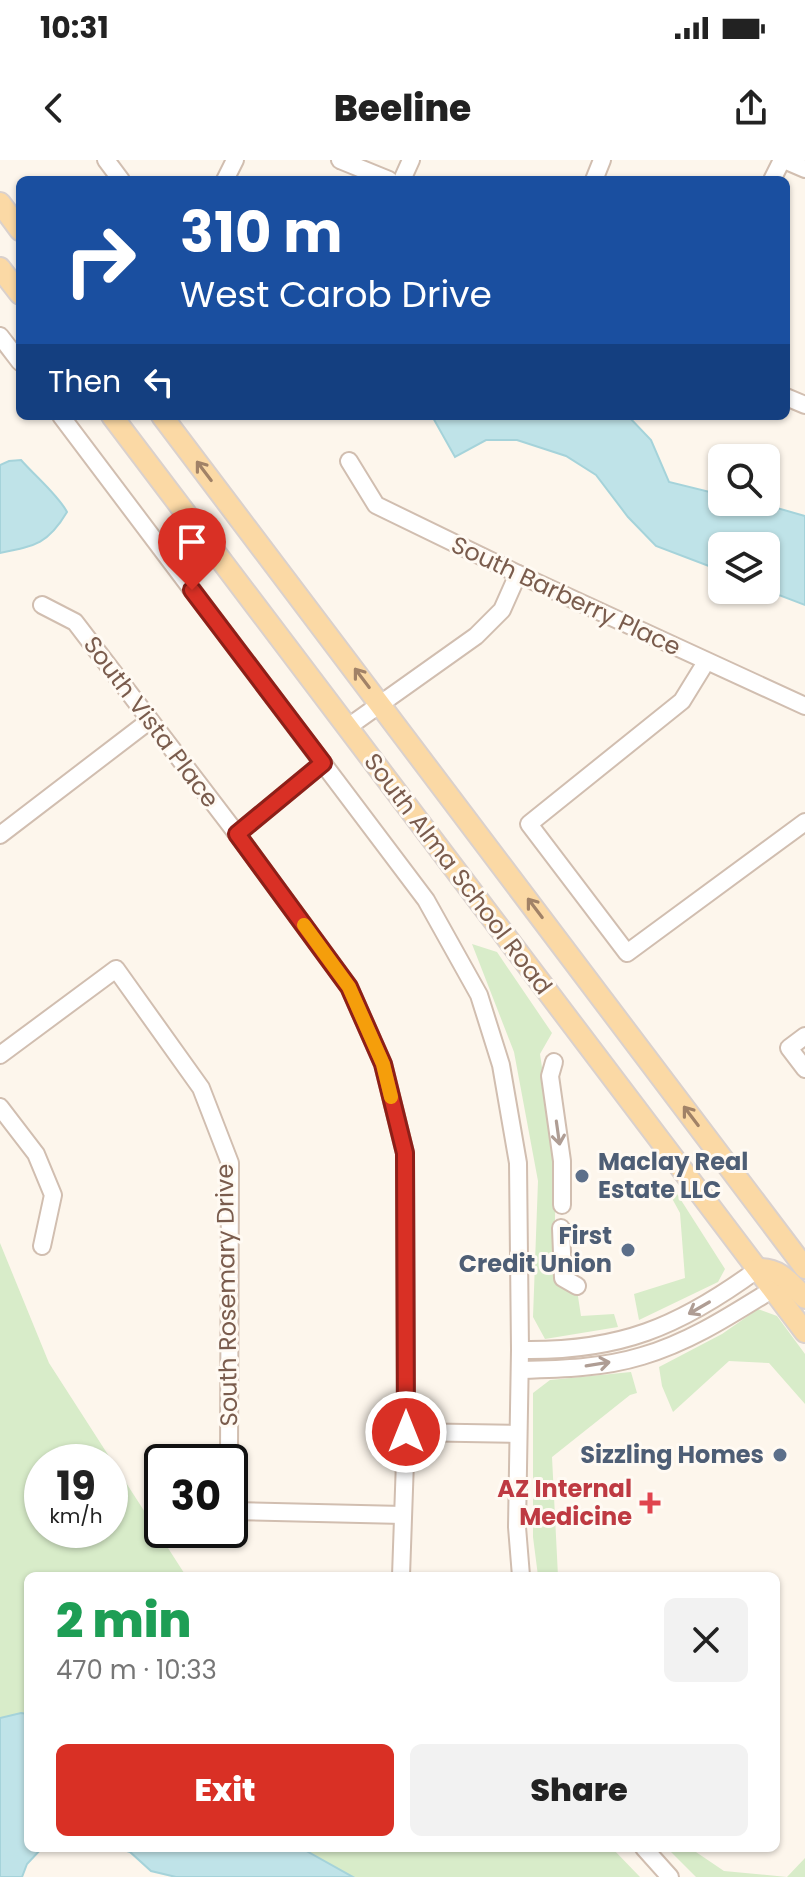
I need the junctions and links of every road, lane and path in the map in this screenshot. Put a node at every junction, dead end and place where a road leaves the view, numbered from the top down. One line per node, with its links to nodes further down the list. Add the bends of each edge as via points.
1 (340, 160): 4 (street)
2 (783, 160): 3 (street)
3 (805, 169)
4 (379, 176)
5 (0, 203): 6 (main road)
6 (16, 225)
7 (0, 268): 8 (main road)
8 (16, 289)
9 (0, 336): 10 (street)
10 (16, 357)
11 (64, 420): 22 (street)
12 (115, 420): 21 (main road, South Alma School Road)
13 (165, 420): 18 (main road, South Alma School Road, one-way to 13)
14 (349, 461): 15 (street, South Barberry Place, via 376,505)
15 (518, 574): 17 (street, South Barberry Place); 18 (street, via 502,610 476,636)
16 (42, 605): 20 (street, South Vista Place, via 75,622)
17 (706, 662): 19 (street, South Barberry Place); 23 (street, via 682,701 529,824 627,953)
18 (381, 703): 21 (street); 34 (main road, South Alma School Road, one-way to 18)
19 (805, 706)
20 (149, 721): 24 (street, South Vista Place); 25 (street)
21 (348, 727): 35 (main road, South Alma School Road)
22 (323, 763): 24 (street); 40 (street, via 439,919 490,1025 509,1098 518,1163)
23 (805, 822)
24 (237, 834): 42 (street, South Vista Place, via 349,987 383,1064 405,1153)
25 (0, 835)
26 (805, 1036): 29 (street, via 789,1048)
27 (0, 1055): 44 (street, South Rosemary Drive, via 116,969 201,1088 230,1163)
28 (554, 1062): 31 (street, one-way to 31, via 550,1076 562,1161)
29 (805, 1069)
30 (0, 1107): 33 (street, via 36,1154 53,1195)
31 (562, 1205)
32 (561, 1228): 36 (street, via 563,1278)
33 (42, 1246)
34 (805, 1268)
35 (758, 1269): 37 (main road, South Alma School Road); 38 (main road, via 778,1271); 40 (street, one-way to 40, via 700,1308 636,1337 577,1349)
36 (577, 1286)
37 (773, 1289): 39 (main road, South Alma School Road); 41 (street, one-way to 37, via 641,1356 698,1334)
38 (805, 1298)
39 (805, 1332)
40 (520, 1350): 41 (street)
41 (520, 1370): 43 (street)
42 (406, 1432): 43 (street); 46 (street, South Vista Place)
43 (518, 1434): 48 (street)
44 (229, 1444)
45 (248, 1511): 46 (street)
46 (403, 1515): 47 (street, South Vista Place)
47 (401, 1572)
48 (521, 1572)
49 (648, 1852): 50 (street)
50 (670, 1877)

